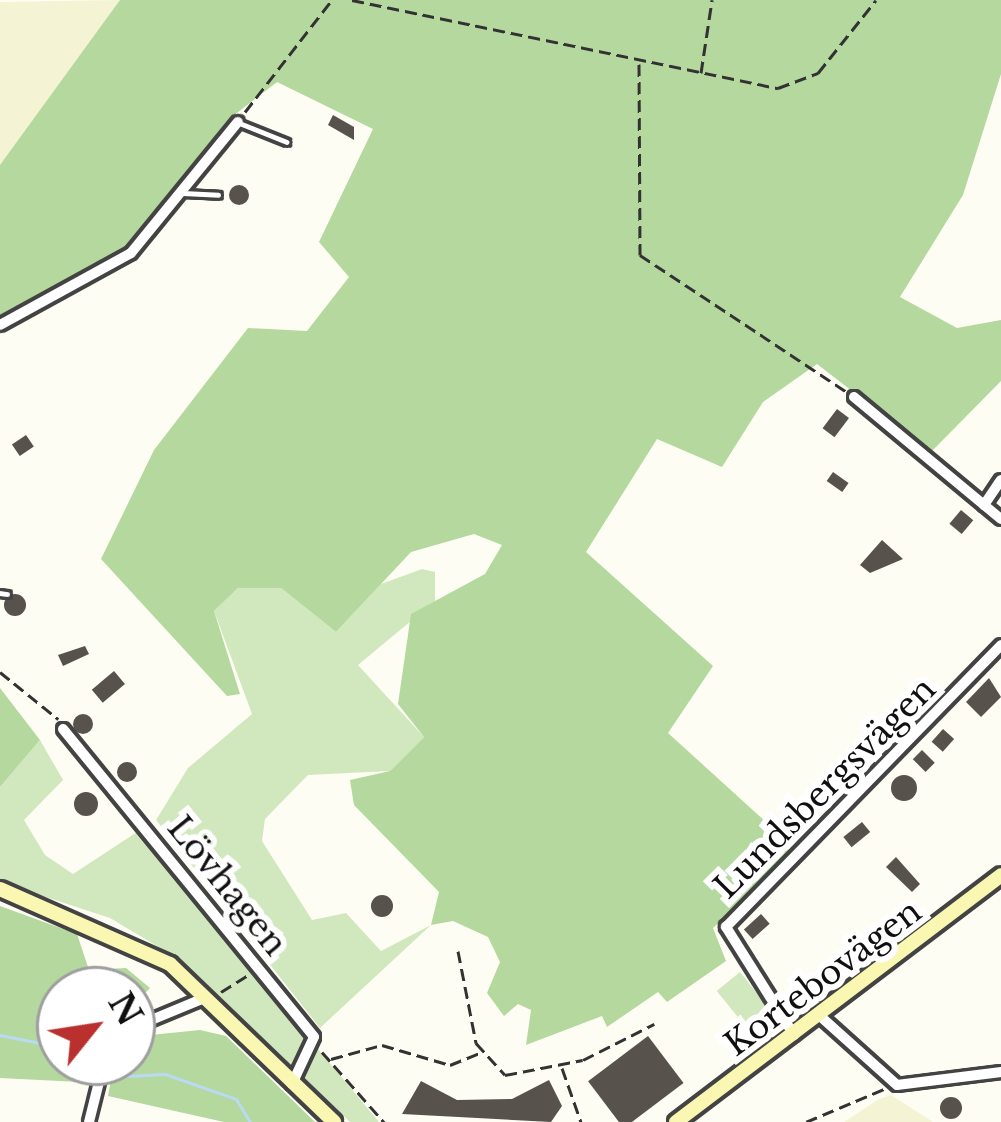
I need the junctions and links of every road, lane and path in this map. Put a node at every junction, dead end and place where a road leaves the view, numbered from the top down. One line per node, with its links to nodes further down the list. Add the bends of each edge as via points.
1 (332, 0): 7 (path)
2 (352, 0): 5 (path)
3 (712, 0): 6 (path)
4 (875, 0): 6 (path, via 800,84)
5 (639, 62): 6 (path); 12 (path, via 640,255)
6 (700, 74)
7 (238, 122): 8 (lane); 9 (street)
8 (286, 142)
9 (183, 193): 10 (lane); 11 (street, via 131,253)
10 (218, 196)
11 (0, 326)
12 (854, 397): 14 (street)
13 (1001, 480): 14 (street)
14 (984, 505): 15 (street)
15 (1001, 519)
16 (1001, 645): 27 (street, Lundsbergsvägen, via 726,927)
17 (0, 672): 18 (path, via 46,700)
18 (63, 729): 22 (street, Lövhagen)
19 (1001, 875): 24 (street, Kortebovägen)
20 (0, 890): 23 (street, via 130,940)
21 (458, 951): 29 (path)
22 (260, 968): 23 (path); 28 (street, Lövhagen)
23 (204, 998): 25 (street); 33 (street)
24 (820, 1016): 27 (street, Kortebovägen); 34 (street)
25 (156, 1018)
26 (654, 1024): 31 (path)
27 (794, 1035): 40 (street, Kortebovägen)
28 (316, 1049): 30 (path); 33 (street)
29 (481, 1053): 30 (path, via 450,1065 382,1046); 31 (path, via 505,1075)
30 (331, 1059): 38 (path)
31 (561, 1066): 39 (path)
32 (1001, 1072): 34 (street)
33 (292, 1084): 37 (street)
34 (897, 1085): 41 (path)
35 (97, 1086): 36 (street)
36 (89, 1122)
37 (334, 1122)
38 (384, 1122)
39 (581, 1122)
40 (676, 1122)
41 (806, 1122)

